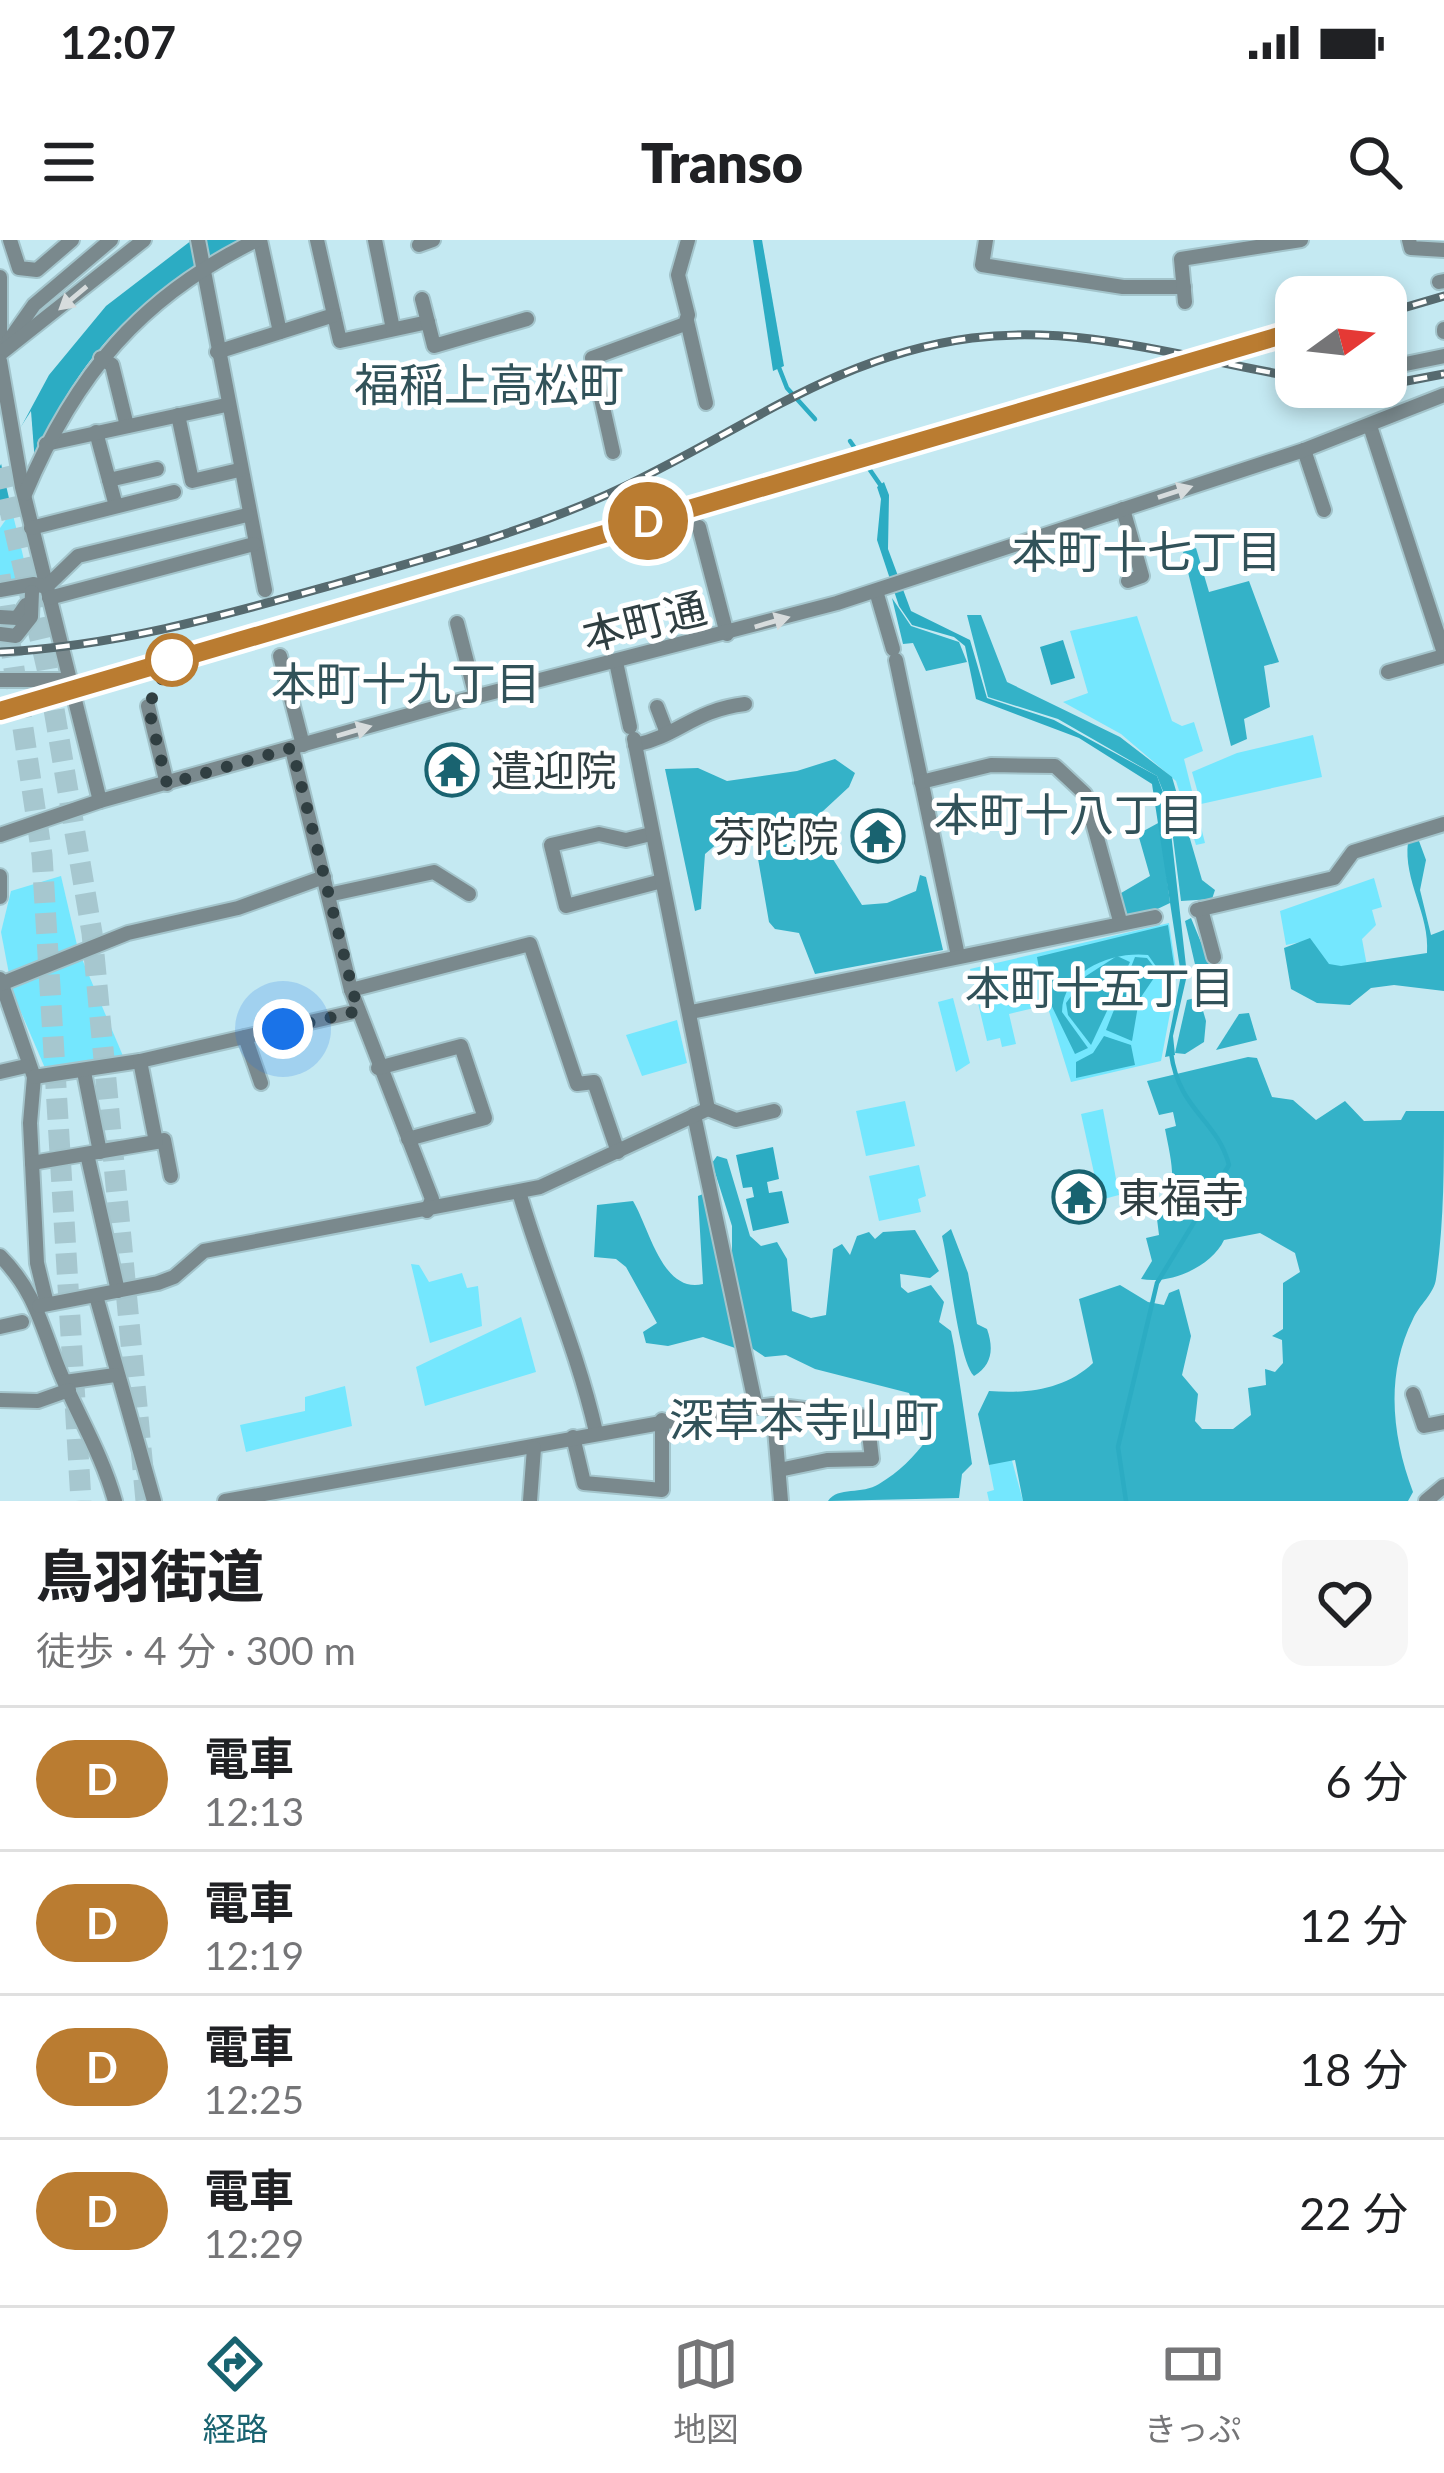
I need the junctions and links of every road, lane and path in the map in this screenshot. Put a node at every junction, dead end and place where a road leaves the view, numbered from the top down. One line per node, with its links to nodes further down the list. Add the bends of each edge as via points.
1 (10, 240): 2 (street, via 19,268 37,270)
2 (72, 240)
3 (111, 240): 16 (street)
4 (144, 240): 26 (street, one-way to 26)
5 (198, 240): 14 (street)
6 (258, 240): 14 (street); 23 (street)
7 (317, 240): 18 (street)
8 (374, 240): 22 (street)
9 (688, 240): 20 (street, via 679,275)
10 (986, 240): 11 (street, via 982,265 1185,295 1181,259)
11 (1300, 240)
12 (1409, 240): 13 (street, via 1411,248)
13 (1444, 250)
14 (201, 271): 25 (street); 28 (street, via 148,307)
15 (1, 282): 16 (street, via 19,300); 24 (street)
16 (50, 292): 26 (street)
17 (422, 299): 21 (street)
18 (334, 315): 22 (street, via 340,341); 23 (street)
19 (527, 319): 21 (street, via 434,346)
20 (687, 321): 31 (street); 39 (street, via 678,331 592,358)
21 (428, 322): 22 (street)
22 (393, 329)
23 (280, 332): 25 (street)
24 (0, 334)
25 (217, 352): 32 (street)
26 (0, 356): 43 (street)
27 (1444, 356): 29 (street)
28 (101, 358): 34 (street, via 112,365); 37 (street)
29 (1407, 364)
30 (1444, 395): 35 (street)
31 (706, 403)
32 (226, 405): 33 (street); 41 (street)
33 (178, 415): 34 (street); 41 (street, via 192,481)
34 (127, 426): 36 (street)
35 (1370, 426): 38 (street); 62 (street)
36 (96, 432): 37 (street); 42 (street)
37 (46, 444): 43 (street)
38 (1304, 450): 46 (street, one-way to 38); 47 (street)
39 (613, 452)
40 (157, 469): 42 (street)
41 (239, 470): 48 (street)
42 (109, 480): 45 (street)
43 (23, 491): 50 (street)
44 (174, 492): 45 (street)
45 (116, 506): 50 (street)
46 (1123, 509): 52 (street, via 1142,575); 54 (street, 本町通)
47 (1324, 510)
48 (248, 515): 51 (street); 57 (street, via 78,556)
49 (699, 526): 61 (street)
50 (32, 528): 57 (street)
51 (254, 544): 55 (street); 57 (street)
52 (1128, 580)
53 (26, 585): 56 (street); 57 (street); 58 (street, via 16,613)
54 (882, 589): 61 (street, 本町通, one-way to 54); 75 (street)
55 (265, 590)
56 (0, 591)
57 (48, 592): 67 (street)
58 (0, 613): 60 (street, via 22,616 32,592 31,617 16,636)
59 (457, 623): 68 (street)
60 (0, 634)
61 (727, 634): 64 (street, 本町通)
62 (1444, 654): 65 (street)
63 (280, 656): 74 (street)
64 (616, 662): 68 (street, 本町通); 73 (street)
65 (1388, 672)
66 (0, 680): 67 (street)
67 (70, 680): 77 (street)
68 (476, 697): 74 (street, 本町通, one-way to 68)
69 (745, 704): 72 (street, via 708,710)
70 (148, 706): 76 (street)
71 (658, 707): 72 (street)
72 (667, 733): 73 (street, via 662,740)
73 (633, 737): 79 (street)
74 (298, 747): 76 (street, 本町通); 82 (street)
75 (921, 782): 88 (street, via 991,765 1055,766 1085,794); 89 (street)
76 (167, 784): 77 (street, 本町通)
77 (100, 801): 80 (street, 本町通)
78 (1444, 824): 90 (street, via 1353,852 1334,878 1199,910)
79 (651, 834): 83 (street); 83 (street, via 551,845 566,906)
80 (0, 835)
81 (0, 876): 86 (street)
82 (324, 877): 85 (street); 91 (street, via 238,908 128,933)
83 (662, 881): 94 (street)
84 (469, 894): 85 (street, via 434,872)
85 (328, 895): 92 (street)
86 (0, 897)
87 (1155, 917): 88 (street)
88 (1120, 921): 89 (street)
89 (958, 956): 94 (street)
90 (1214, 957)
91 (1, 981): 99 (street)
92 (351, 990): 93 (street); 106 (street, via 530,944 577,1084 595,1082)
93 (358, 1011): 95 (street); 97 (street)
94 (691, 1012): 103 (street)
95 (245, 1037): 96 (street); 101 (street)
96 (140, 1061): 100 (street); 105 (street)
97 (378, 1068): 104 (street); 104 (street, via 461,1046 485,1118)
98 (0, 1072): 99 (street)
99 (30, 1072): 100 (street); 108 (street)
100 (84, 1072): 107 (street)
101 (261, 1083)
102 (774, 1111): 103 (street, via 736,1120)
103 (701, 1112): 106 (street); 122 (street)
104 (408, 1138): 111 (street, via 432,1198)
105 (156, 1142): 107 (street); 109 (street, via 164,1140)
106 (618, 1152): 110 (street)
107 (93, 1153): 108 (street); 113 (street)
108 (32, 1163): 115 (street)
109 (171, 1177)
110 (519, 1192): 111 (street); 125 (street)
111 (427, 1211): 113 (street, via 204,1251 174,1277)
112 (0, 1256): 115 (street)
113 (118, 1291): 114 (street)
114 (96, 1296): 115 (street); 118 (street)
115 (43, 1305): 119 (street)
116 (22, 1322): 117 (street)
117 (0, 1327)
118 (115, 1375): 119 (street); 132 (street)
119 (67, 1386): 121 (street, via 38,1401); 131 (street, via 97,1442)
120 (1413, 1394): 124 (street, via 1424,1426)
121 (0, 1400)
122 (765, 1406): 123 (street); 128 (street); 128 (street, via 867,1418 872,1460)
123 (662, 1420): 125 (street); 126 (street, via 662,1490 584,1483)
124 (1444, 1422)
125 (596, 1432): 126 (street)
126 (573, 1437): 127 (street)
127 (533, 1448): 130 (street); 134 (street)
128 (779, 1470): 135 (street)
129 (1444, 1486): 136 (street)
130 (302, 1494): 133 (street)
131 (115, 1501)
132 (154, 1501)
133 (225, 1501)
134 (530, 1501)
135 (781, 1501)
136 (1426, 1501)

